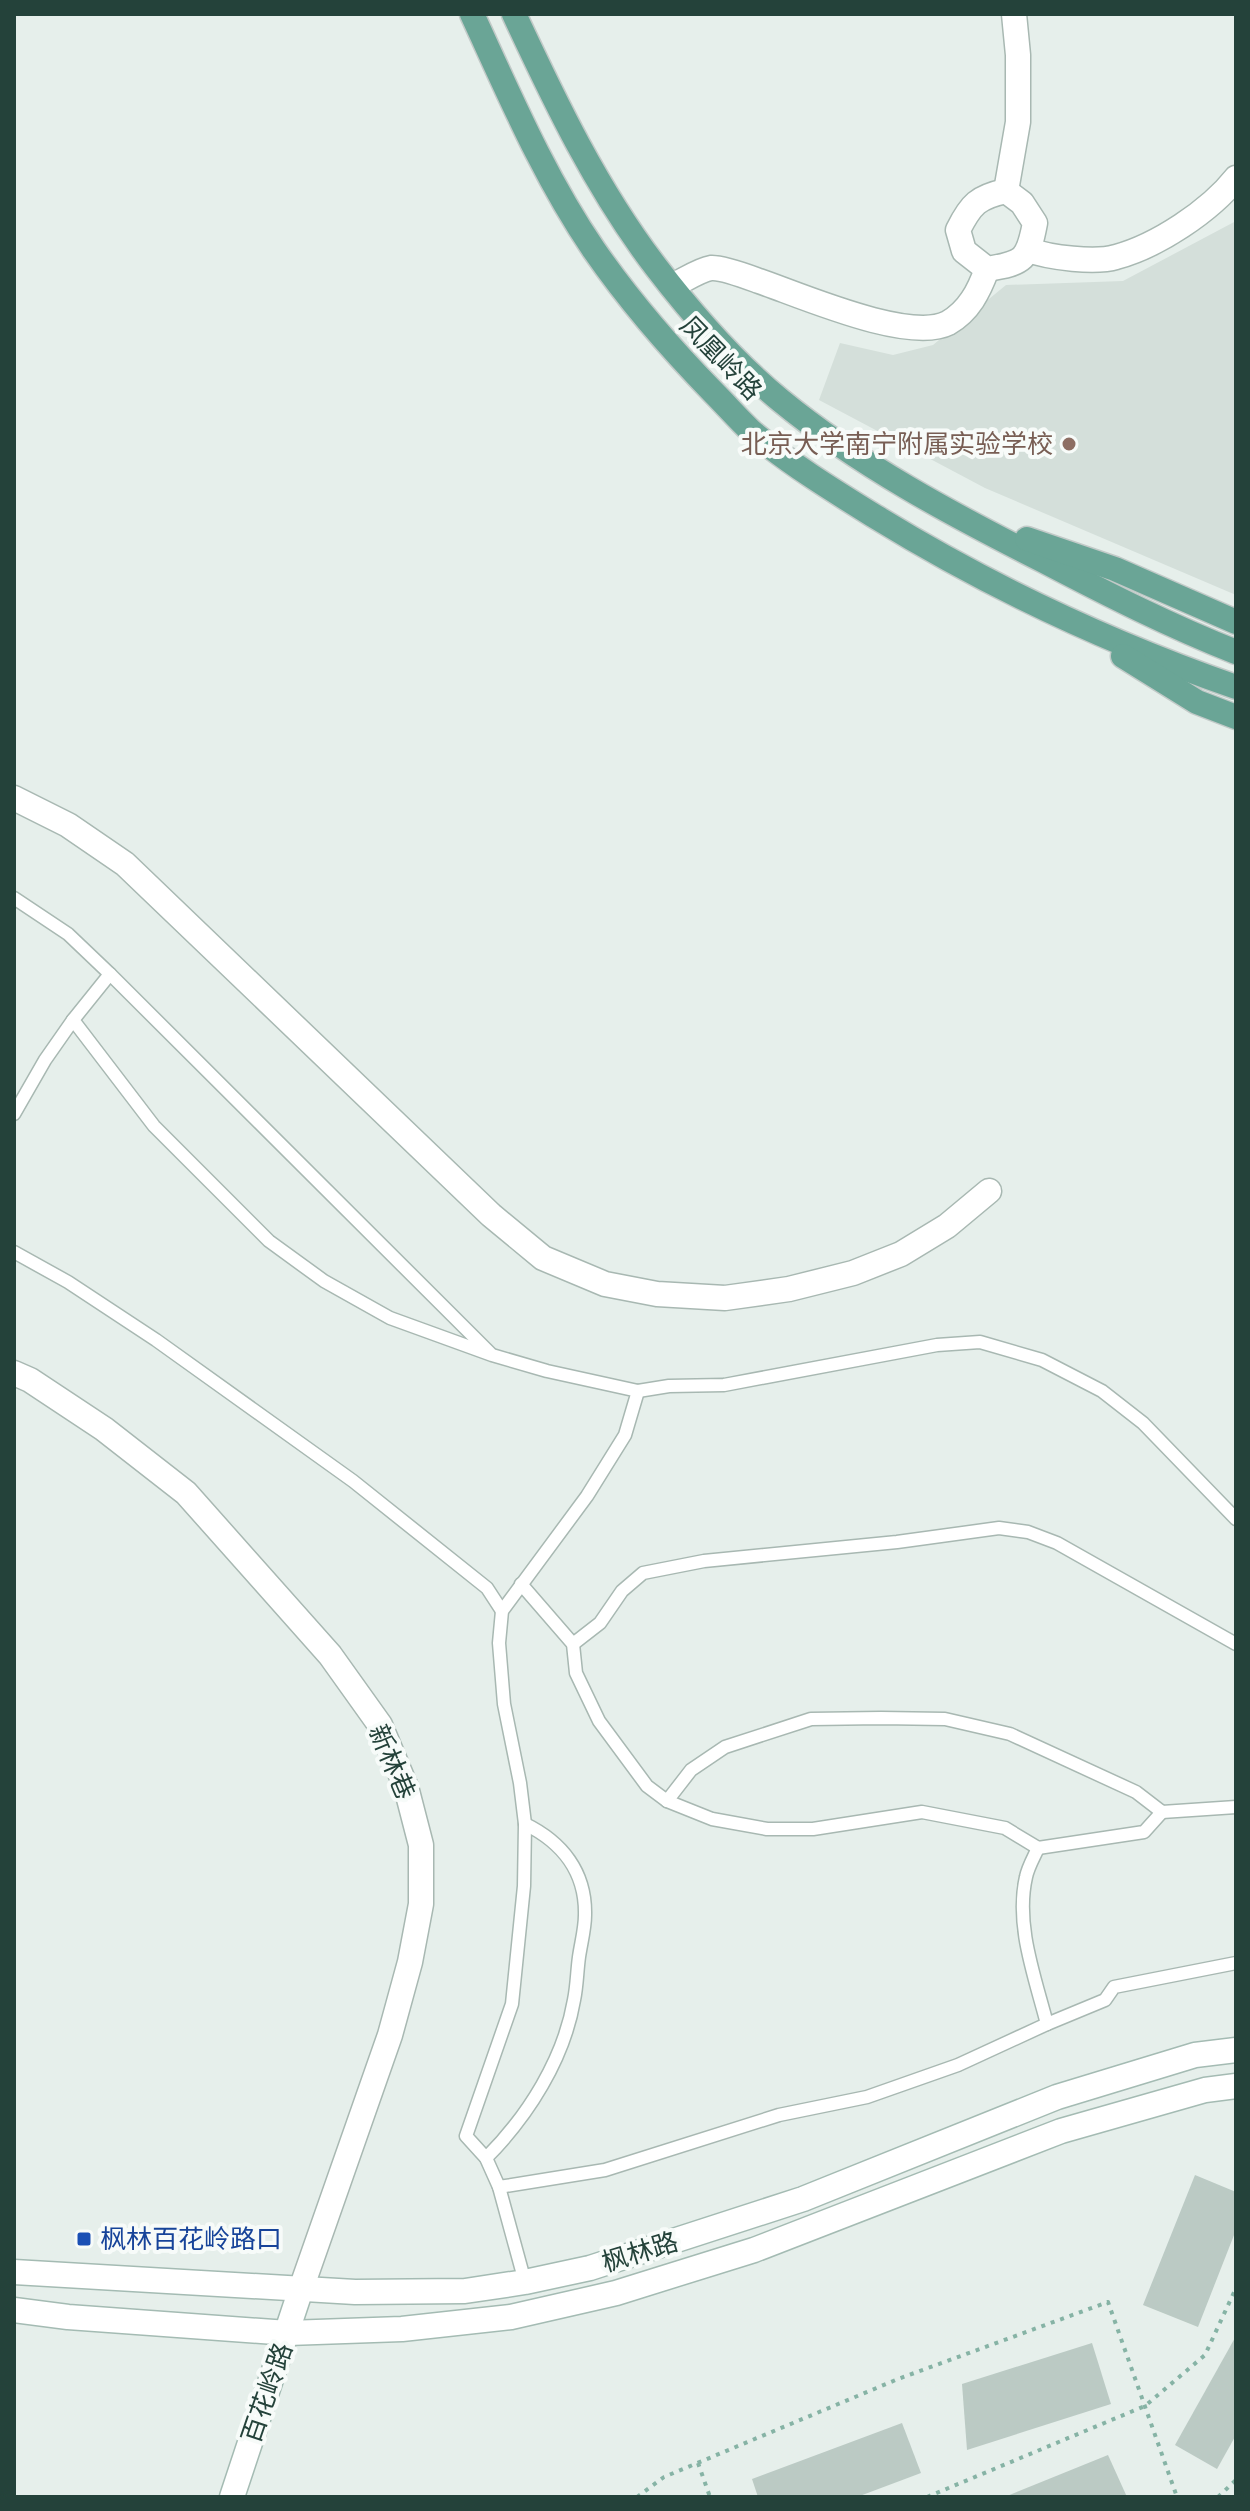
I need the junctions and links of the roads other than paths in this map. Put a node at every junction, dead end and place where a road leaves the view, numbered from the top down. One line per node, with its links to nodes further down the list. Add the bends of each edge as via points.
1 (472, 14): 10 (main road, 凤凰岭路, via 529,137 593,248 680,358 752,432 837,493 947,559)
2 (514, 14): 8 (main road, 凤凰岭路, via 597,178)
3 (1014, 14): 5 (street, via 1018,122)
4 (1236, 178): 6 (street, via 1221,197 1160,239 1114,258 1049,258)
5 (1006, 191): 6 (street, via 1035,223); 7 (street, via 987,195 969,208 958,230 964,251)
6 (1029, 250): 7 (street, via 1013,265)
7 (987, 269): 8 (street, via 968,307 947,324 920,329 891,325 712,268)
8 (672, 286): 9 (main road, 凤凰岭路, via 778,399 846,448)
9 (958, 515): 11 (main road, via 1115,569); 12 (main road, 凤凰岭路, via 1153,616)
10 (1064, 619): 13 (main road, 凤凰岭路); 14 (main road, via 1197,702)
11 (1236, 622)
12 (1236, 652)
13 (1236, 687)
14 (1236, 717)
15 (14, 798): 20 (street, via 68,825 125,864 491,1215 543,1258 605,1284 725,1298 789,1289 901,1254 947,1226)
16 (14, 898): 17 (lane, via 68,934)
17 (110, 974): 18 (lane); 22 (lane)
18 (73, 1020): 19 (lane); 22 (lane, via 154,1126 269,1241 324,1281 390,1318)
19 (14, 1114)
20 (989, 1191)
21 (14, 1252): 27 (lane, via 156,1340 353,1481 487,1588)
22 (492, 1355): 24 (lane)
23 (14, 1373): 43 (street, 新林巷, via 104,1429 186,1493 330,1655 380,1725 406,1787 421,1845 421,1904 410,1962 390,2035)
24 (638, 1391): 25 (lane, via 724,1385 937,1345 980,1342 1042,1360 1102,1391 1143,1423); 26 (lane, via 625,1435)
25 (1236, 1519)
26 (521, 1584): 27 (lane); 28 (lane)
27 (502, 1611): 33 (lane, via 504,1704)
28 (573, 1644): 29 (lane, via 600,1623 622,1591 643,1573 704,1561 999,1528 1057,1543); 30 (lane, via 576,1673 599,1721 647,1786)
29 (1236, 1644)
30 (667, 1801): 32 (lane, via 691,1770 725,1747 811,1719 945,1719 1010,1734 1055,1752 1136,1792); 34 (lane, via 712,1819 767,1829 813,1829 922,1812 1005,1828)
31 (1236, 1807): 32 (lane)
32 (1162, 1812): 34 (lane, via 1144,1832)
33 (525, 1824): 39 (lane, via 512,2004 466,2136); 39 (lane, via 548,1835 570,1861 582,1886 585,1915 574,2002 559,2049 537,2095)
34 (1038, 1848): 36 (lane, via 1026,1875 1023,1914)
35 (1236, 1963): 36 (lane, via 1114,1987 1105,2000)
36 (1047, 2024): 40 (lane, via 958,2065 867,2097 779,2115 605,2170)
37 (1236, 2050): 42 (street, 枫林路, via 1195,2055 1057,2097 803,2199 590,2268)
38 (1236, 2086): 45 (street, 枫林路, via 1061,2131 754,2250 616,2293 454,2325)
39 (486, 2158): 40 (lane)
40 (499, 2187): 42 (lane)
41 (14, 2272): 43 (street, 枫林路)
42 (525, 2282): 43 (street, 枫林路, via 449,2291)
43 (301, 2289): 45 (street, 百花岭路)
44 (14, 2310): 45 (street, 枫林路)
45 (288, 2333): 46 (street, 百花岭路)
46 (232, 2497)

